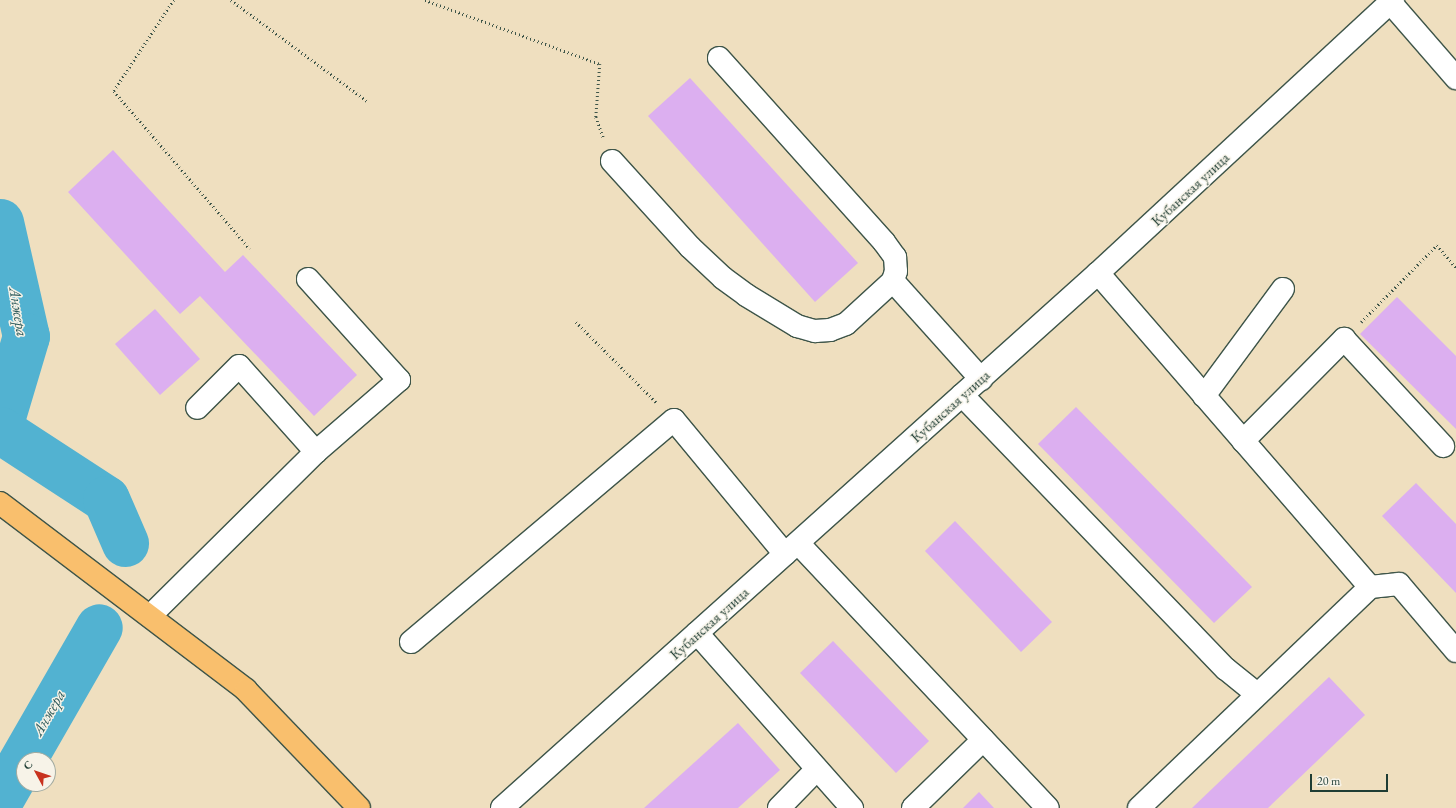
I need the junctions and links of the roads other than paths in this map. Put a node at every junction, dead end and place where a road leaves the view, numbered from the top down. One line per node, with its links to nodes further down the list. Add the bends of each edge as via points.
1 (1382, 4): 3 (street); 5 (street, Кубанская улица)
2 (719, 58): 7 (street, via 884,242 894,257 896,271)
3 (1456, 78)
4 (612, 161): 7 (street, via 690,247 723,278 796,326 815,331 830,330 846,324)
5 (1098, 274): 9 (street, Кубанская улица); 11 (street)
6 (308, 279): 15 (street, via 399,380)
7 (893, 281): 9 (street)
8 (1283, 289): 11 (street)
9 (981, 378): 10 (street, Кубанская улица)
10 (962, 395): 17 (street, Кубанская улица); 23 (street, via 1226,669)
11 (1204, 396): 13 (street)
12 (197, 408): 15 (street, via 238,366)
13 (1243, 441): 14 (street, via 1344,339); 18 (street)
14 (1443, 446)
15 (316, 452): 19 (street)
16 (0, 503): 19 (main road)
17 (792, 548): 20 (street, Кубанская улица); 21 (street, via 674,420); 24 (street)
18 (1370, 587): 22 (street, via 1399,584); 23 (street)
19 (150, 616): 26 (main road, via 246,690)
20 (697, 633): 25 (street); 27 (street, Кубанская улица)
21 (411, 642)
22 (1456, 651)
23 (1257, 694): 32 (street)
24 (983, 740): 30 (street); 31 (street)
25 (817, 769): 28 (street); 29 (street)
26 (359, 808)
27 (502, 808)
28 (779, 808)
29 (852, 808)
30 (913, 808)
31 (1048, 808)
32 (1139, 808)

